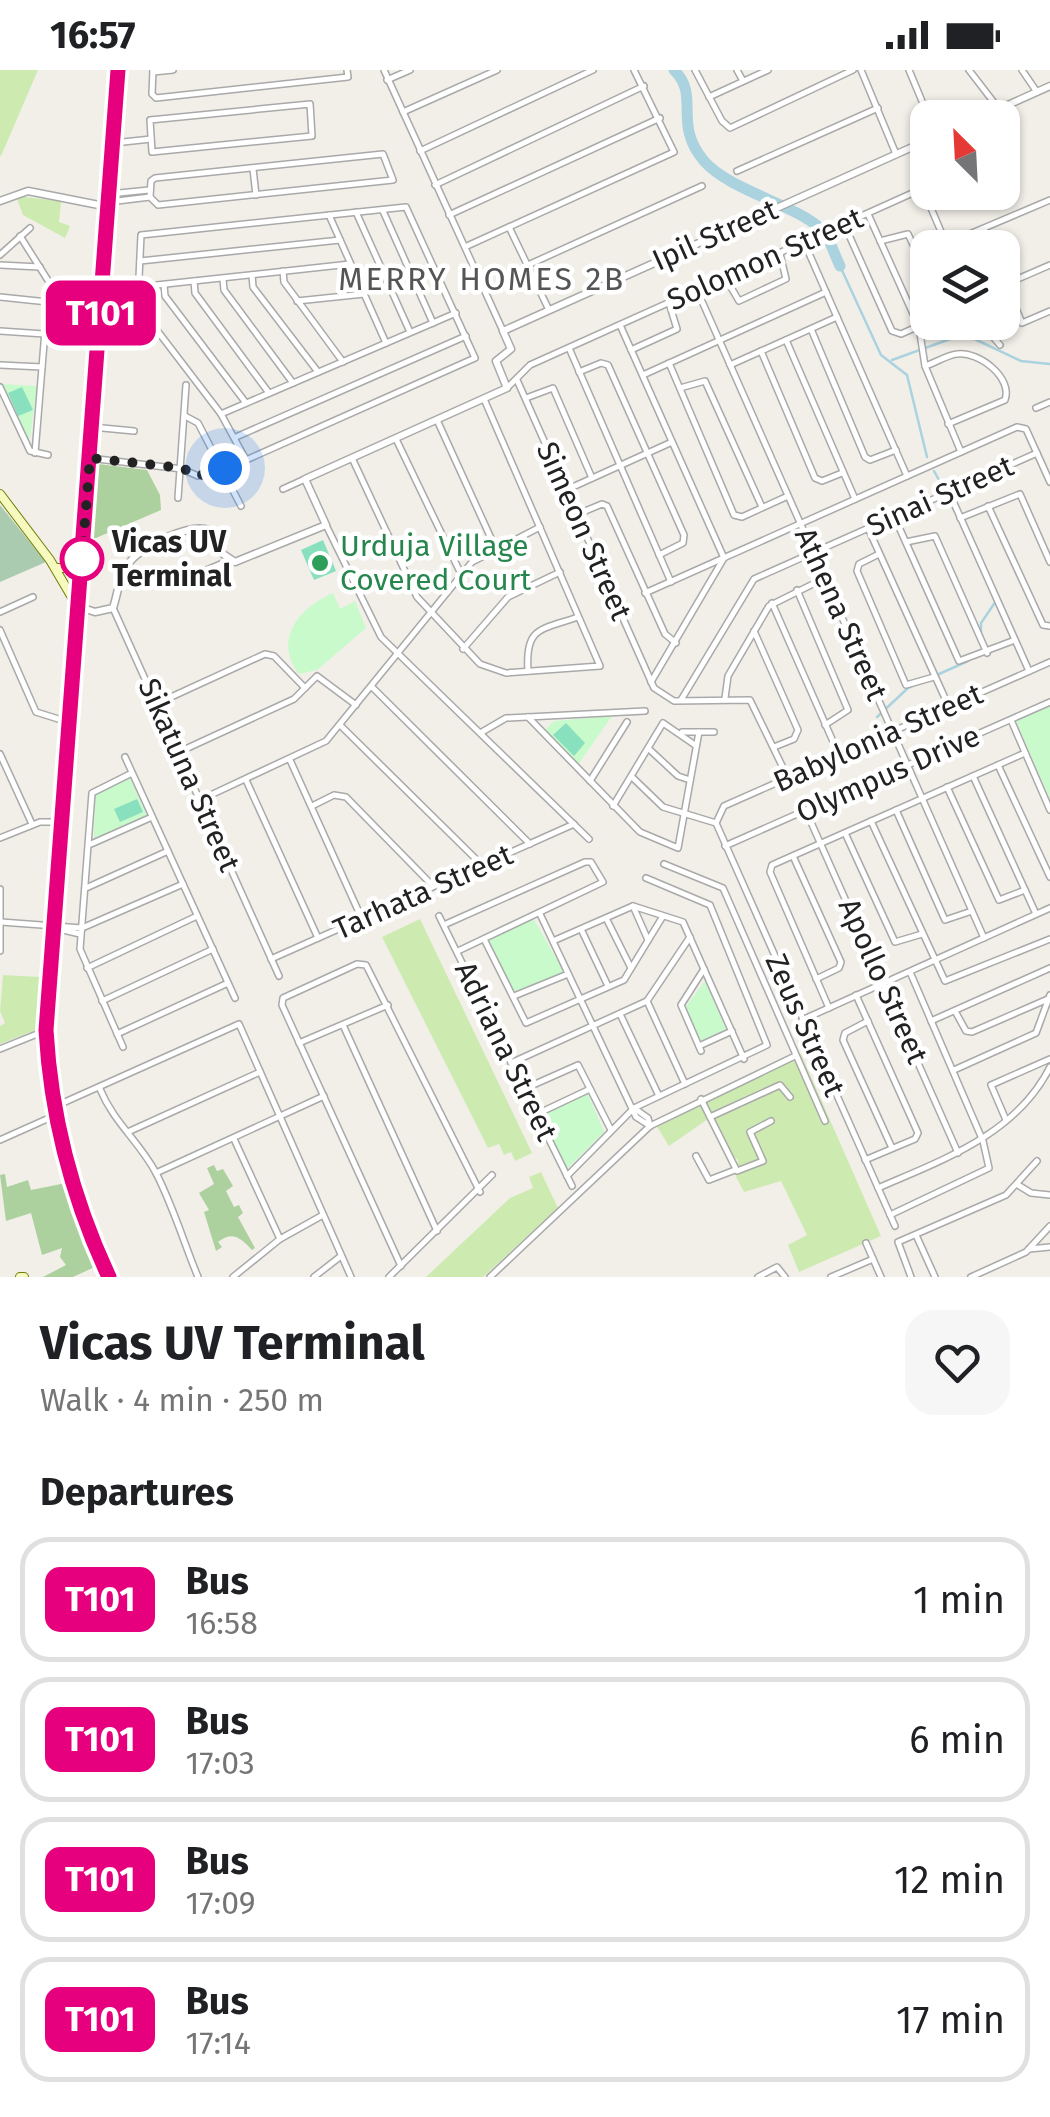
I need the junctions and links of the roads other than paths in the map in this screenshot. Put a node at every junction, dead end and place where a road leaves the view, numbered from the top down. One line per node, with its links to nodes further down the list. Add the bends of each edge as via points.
1 (118, 70): 31 (main road)
2 (174, 70): 16 (street)
3 (384, 70): 18 (street)
4 (410, 70): 18 (street)
5 (497, 70): 28 (street)
6 (593, 70): 33 (street)
7 (634, 70): 20 (street)
8 (695, 70): 23 (street)
9 (737, 70): 19 (street)
10 (768, 70): 19 (street)
11 (854, 70): 23 (street, via 727,127)
12 (861, 70): 27 (street)
13 (909, 70): 24 (street)
14 (969, 70): 25 (street)
15 (1022, 70): 22 (street)
16 (153, 71): 17 (street, via 153,98)
17 (348, 73)
18 (388, 80): 28 (street)
19 (742, 82): 23 (street)
20 (644, 86): 29 (street); 37 (street)
21 (1050, 86): 22 (street)
22 (1038, 92): 26 (street)
23 (709, 96)
24 (922, 100)
25 (991, 100)
26 (1019, 100)
27 (878, 108): 34 (street); 36 (street)
28 (403, 112): 33 (street)
29 (660, 118): 48 (street); 50 (street, via 674,152)
30 (151, 140): 30 (street, via 154,154 315,133 308,103 150,120); 31 (street)
31 (112, 144): 43 (main road)
32 (910, 148): 34 (street, Ipil Street)
33 (420, 152): 37 (street)
34 (896, 154): 86 (street, Ipil Street)
35 (253, 169): 39 (street, via 155,178); 40 (street); 40 (street, via 383,154 395,178)
36 (737, 171)
37 (435, 185): 48 (street)
38 (702, 186): 66 (street)
39 (150, 193): 40 (street, via 158,205); 43 (street)
40 (256, 196)
41 (1050, 200): 52 (street)
42 (0, 201): 43 (street, via 28,190)
43 (109, 201): 83 (main road)
44 (382, 210): 45 (street); 89 (street, via 408,208); 92 (street)
45 (356, 212): 47 (street); 98 (street)
46 (868, 213): 49 (street, Solomon Street); 53 (street, Solomon Street, via 921,191); 58 (street)
47 (329, 215): 56 (street); 63 (street, via 141,236)
48 (448, 215): 60 (street)
49 (844, 224): 59 (street, Solomon Street); 96 (street, via 894,334)
50 (509, 227): 60 (street); 66 (street)
51 (30, 228): 55 (street)
52 (984, 228): 54 (street)
53 (939, 230)
54 (979, 230)
55 (20, 236): 62 (street); 68 (street)
56 (340, 240): 63 (street); 64 (street)
57 (910, 240): 58 (street, via 906,232)
58 (880, 241): 85 (street)
59 (804, 242): 61 (street, Solomon Street); 78 (street)
60 (467, 246): 95 (street)
61 (779, 253): 72 (street, Solomon Street); 72 (street, via 786,279 739,301)
62 (0, 255)
63 (140, 262): 76 (street)
64 (350, 264): 69 (street); 79 (street)
65 (0, 265): 68 (street)
66 (528, 265): 86 (street)
67 (1050, 265): 73 (street)
68 (40, 267): 82 (street, via 49,282)
69 (284, 272): 70 (street); 81 (street)
70 (252, 275): 71 (street); 117 (street, via 254,287)
71 (223, 278): 74 (street); 121 (street, via 224,290)
72 (725, 278): 77 (street, Solomon Street)
73 (1020, 278)
74 (194, 281): 75 (street); 126 (street, via 195,293)
75 (164, 285): 76 (street); 130 (street, via 165,296)
76 (138, 288): 87 (street)
77 (697, 290): 84 (street, Solomon Street); 102 (street, Athena Street)
78 (826, 292): 90 (street); 102 (street)
79 (364, 294): 81 (street); 106 (street)
80 (0, 297): 82 (street)
81 (297, 300): 111 (street)
82 (48, 302): 99 (street)
83 (102, 302): 87 (street); 101 (main road)
84 (669, 303): 93 (street, Solomon Street); 109 (street, via 677,329)
85 (910, 306)
86 (549, 310): 95 (street, Ipil Street)
87 (137, 311): 132 (street, via 138,322 156,329)
88 (1050, 311): 91 (street, via 1022,323)
89 (456, 313): 92 (street); 100 (street)
90 (837, 317): 94 (street); 141 (street)
91 (1020, 318)
92 (433, 323): 98 (street)
93 (620, 325): 108 (street, Solomon Street); 109 (street)
94 (811, 329): 103 (street); 141 (street, via 865,457)
95 (503, 330): 124 (street, via 511,349 496,361)
96 (910, 330)
97 (0, 331): 99 (street)
98 (410, 332): 106 (street)
99 (45, 334): 101 (street); 116 (street)
100 (466, 336): 138 (street); 138 (street, via 476,358 246,460)
101 (99, 337): 136 (main road)
102 (719, 340): 112 (street); 113 (street, Athena Street)
103 (786, 340): 110 (street); 152 (street)
104 (922, 340): 115 (street)
105 (996, 340): 107 (street)
106 (386, 343): 111 (street)
107 (1000, 345)
108 (569, 348): 118 (street); 120 (street, Solomon Street, via 527,367)
109 (632, 350): 119 (street)
110 (760, 351): 113 (street); 152 (street, via 815,478)
111 (343, 362): 117 (street)
112 (669, 363): 119 (street); 125 (street)
113 (730, 365): 161 (street, Athena Street)
114 (0, 366): 116 (street)
115 (925, 366): 135 (street); 135 (street, via 958,354 976,357 1001,376 1008,391 1005,400)
116 (42, 367): 143 (street)
117 (318, 372): 121 (street)
118 (579, 372): 144 (street, via 608,366); 149 (street)
119 (642, 375): 140 (street)
120 (517, 380): 124 (street, Solomon Street); 127 (street, Simeon Street)
121 (293, 383): 126 (street)
122 (186, 385): 133 (street)
123 (0, 387): 143 (street)
124 (507, 388): 128 (street)
125 (680, 388): 166 (street, via 705,381); 166 (street, via 734,515)
126 (269, 393): 130 (street)
127 (526, 398): 154 (street, via 553,388); 158 (street, Simeon Street)
128 (484, 399): 134 (street); 172 (street)
129 (1050, 402): 131 (street)
130 (246, 404): 132 (street)
131 (1036, 408)
132 (222, 414): 138 (street)
133 (185, 416): 150 (street); 151 (street, via 198,423)
134 (437, 420): 139 (street); 175 (street)
135 (948, 424): 142 (street)
136 (92, 427): 137 (street); 147 (main road)
137 (134, 432)
138 (236, 437)
139 (396, 439): 148 (street); 185 (street)
140 (672, 442): 144 (street); 179 (street)
141 (896, 450): 153 (street)
142 (961, 452): 145 (street, via 1023,426); 153 (street)
143 (35, 453): 146 (street)
144 (647, 453): 149 (street); 178 (street, via 685,538)
145 (1037, 453): 156 (street); 159 (street, Sinai Street)
146 (48, 454)
147 (90, 458): 150 (street); 182 (main road)
148 (352, 458): 155 (street); 196 (street, via 405,576)
149 (620, 465): 154 (street); 178 (street)
150 (182, 468): 151 (street, via 198,476); 162 (street)
151 (225, 468): 164 (street)
152 (842, 472): 163 (street)
153 (907, 476): 163 (street)
154 (592, 478): 158 (street)
155 (305, 479): 157 (street); 171 (street)
156 (1050, 482)
157 (283, 488)
158 (566, 490): 167 (street, Simeon Street)
159 (948, 492): 168 (street, Sinai Street); 169 (street)
160 (0, 494): 183 (main road)
161 (788, 496): 166 (street); 170 (street, Athena Street)
162 (178, 498)
163 (855, 499): 170 (street)
164 (241, 506)
165 (988, 506): 169 (street); 181 (street, via 1020,494); 198 (street, via 1043,625)
166 (762, 508)
167 (576, 514): 190 (street, via 607,506); 210 (street, Simeon Street)
168 (894, 516): 173 (street, Sinai Street); 174 (street)
169 (960, 518): 201 (street)
170 (800, 524): 176 (street, Athena Street); 179 (street)
171 (326, 525): 180 (street, via 249,560); 204 (street, via 371,624)
172 (540, 527): 175 (street); 184 (street)
173 (868, 528): 176 (street, Sinai Street); 177 (street)
174 (906, 542): 205 (street, via 936,536); 205 (street, via 959,662)
175 (495, 548): 185 (street)
176 (814, 552): 186 (street, Athena Street); 214 (street, Sinai Street, via 751,582)
177 (879, 554): 209 (street); 209 (street, via 857,571 906,685)
178 (659, 555): 188 (street)
179 (724, 558): 188 (street); 202 (street)
180 (230, 560): 187 (street); 194 (street, via 209,530 194,528 133,558)
181 (1050, 562)
182 (82, 564): 183 (main road); 193 (main road)
183 (57, 570): 193 (main road)
184 (560, 572): 197 (street); 203 (street, via 508,597)
185 (461, 574): 196 (street)
186 (825, 578): 189 (street); 226 (street, Athena Street)
187 (181, 581)
188 (671, 582): 190 (street)
189 (798, 590): 192 (street); 225 (street, via 848,710)
190 (645, 593): 202 (street, via 664,634)
191 (33, 597): 195 (street)
192 (772, 603): 200 (street); 225 (street)
193 (77, 606): 194 (street); 222 (main road)
194 (113, 608): 216 (street, Sikatuna Street)
195 (0, 612)
196 (431, 614): 203 (street); 204 (street)
197 (579, 616): 207 (street, via 532,636); 207 (street, via 600,666)
198 (1050, 626)
199 (0, 630): 222 (street, via 36,712)
200 (754, 632): 213 (street, via 728,676); 232 (street, via 799,732)
201 (1015, 640): 205 (street); 208 (street)
202 (676, 643): 210 (street)
203 (463, 649): 207 (street, via 492,671)
204 (399, 653): 211 (street); 227 (street)
205 (986, 653)
206 (1050, 662): 208 (street, Babylonia Street)
207 (528, 671)
208 (1029, 671): 218 (street, Babylonia Street)
209 (934, 678): 218 (street)
210 (652, 682): 214 (street, via 663,697)
211 (371, 686): 217 (street); 268 (street)
212 (305, 688): 216 (street, via 264,654); 217 (street, via 320,676); 234 (street)
213 (725, 698): 214 (street); 232 (street, via 753,703)
214 (680, 701)
215 (1050, 702): 221 (street, Olympus Drive)
216 (157, 704): 234 (street, Sikatuna Street)
217 (356, 705): 224 (street)
218 (949, 706): 226 (street, Babylonia Street)
219 (645, 711): 220 (street)
220 (528, 716): 227 (street, via 499,719); 248 (street)
221 (1011, 720): 235 (street); 240 (street, Olympus Drive)
222 (68, 722): 260 (main road)
223 (627, 722): 248 (street)
224 (340, 725): 239 (street); 274 (street)
225 (825, 725): 237 (street)
226 (893, 731): 237 (street, Babylonia Street); 240 (street, Athena Street)
227 (482, 732): 263 (street)
228 (680, 732): 229 (street); 231 (street); 233 (street, via 663,724)
229 (699, 732): 230 (street); 231 (street)
230 (714, 732)
231 (696, 746): 247 (street)
232 (774, 748): 245 (street)
233 (649, 749): 244 (street); 247 (street)
234 (179, 752): 251 (street, Sikatuna Street)
235 (1025, 753): 241 (street); 256 (street)
236 (0, 754): 262 (street)
237 (838, 756): 245 (street, Babylonia Street)
238 (124, 757): 242 (street)
239 (290, 760): 246 (street); 252 (street)
240 (908, 765): 250 (street, Athena Street); 254 (street, Olympus Drive)
241 (998, 765): 243 (street); 275 (street)
242 (132, 772): 258 (street); 269 (street, via 94,790)
243 (973, 776): 249 (street); 281 (street)
244 (632, 777): 253 (street); 257 (street, via 662,806)
245 (788, 778): 261 (street, Babylonia Street, via 721,808)
246 (246, 780): 251 (street); 300 (street)
247 (690, 780): 257 (street)
248 (590, 781): 253 (street)
249 (947, 787): 250 (street); 281 (street, via 999,900)
250 (922, 798): 255 (street); 284 (street, Athena Street)
251 (200, 800): 309 (street, Sikatuna Street)
252 (312, 806): 278 (street, via 346,797); 291 (street)
253 (614, 806): 257 (street, via 645,836 678,848)
254 (806, 810): 267 (street, Apollo Street); 270 (street, Olympus Drive)
255 (896, 810): 259 (street); 284 (street, via 945,920)
256 (1050, 810)
257 (685, 815): 261 (street)
258 (152, 817): 269 (street); 271 (street)
259 (871, 821): 264 (street); 298 (street)
260 (61, 822): 262 (street); 294 (main road)
261 (716, 823): 270 (street, Zeus Street)
262 (32, 824): 265 (street)
263 (574, 824): 266 (street); 268 (street, Tarhata Street)
264 (845, 832): 267 (street); 298 (street, via 895,942)
265 (0, 838)
266 (589, 839)
267 (821, 843): 272 (street); 319 (street, Apollo Street)
268 (530, 844): 274 (street, Tarhata Street)
269 (89, 845): 279 (street)
270 (726, 846): 333 (street, Zeus Street)
271 (168, 852): 277 (street); 279 (street)
272 (794, 856): 318 (street, via 770,872); 318 (street, via 841,962)
273 (664, 864): 344 (street, via 723,888)
274 (482, 865): 278 (street, Tarhata Street)
275 (1050, 877)
276 (646, 878): 345 (street, via 710,905 767,1045)
277 (183, 884): 287 (street); 296 (street)
278 (434, 887): 291 (street, Tarhata Street)
279 (86, 888): 296 (street)
280 (0, 889): 292 (street)
281 (1024, 890): 286 (street)
282 (632, 906): 289 (street); 290 (street); 304 (street)
283 (1050, 908): 286 (street)
284 (972, 912): 301 (street, Athena Street)
285 (540, 914): 293 (street, via 602,886 591,862); 302 (street); 305 (street)
286 (1036, 915): 301 (street)
287 (198, 916): 306 (street); 311 (street)
288 (439, 916): 293 (street, Adriana Street)
289 (663, 916): 299 (street, via 683,922); 304 (street)
290 (606, 918): 295 (street); 312 (street)
291 (362, 919): 300 (street, Tarhata Street)
292 (1, 922): 294 (street); 297 (street)
293 (446, 924): 308 (street, Adriana Street)
294 (53, 927): 296 (street); 338 (main road)
295 (581, 929): 305 (street); 321 (street)
296 (81, 931): 311 (street)
297 (0, 934): 307 (street)
298 (922, 934): 310 (street)
299 (691, 936): 314 (street); 328 (street)
300 (318, 938): 309 (street, Tarhata Street)
301 (984, 938): 310 (street)
302 (484, 939): 308 (street); 323 (street)
303 (1050, 939): 310 (street, via 949,982)
304 (648, 940): 312 (street)
305 (554, 941): 316 (street)
306 (212, 950): 320 (street); 327 (street)
307 (0, 951)
308 (458, 951): 346 (street, Adriana Street)
309 (271, 959): 317 (street, Sikatuna Street)
310 (934, 960): 315 (street)
311 (87, 968): 327 (street)
312 (631, 968): 321 (street, via 624,980)
313 (1050, 968): 331 (street)
314 (704, 969): 339 (street); 339 (street, via 681,1005 699,1049)
315 (910, 972): 319 (street); 335 (street)
316 (568, 974): 323 (street); 326 (street)
317 (279, 976)
318 (816, 979): 330 (street)
319 (884, 982): 322 (street); 373 (street, Apollo Street)
320 (228, 983): 325 (street); 340 (street)
321 (608, 986): 326 (street)
322 (856, 995): 330 (street); 334 (street)
323 (514, 996): 326 (street, via 526,1023)
324 (1050, 997): 331 (street, via 972,1032); 348 (street, via 1036,1033)
325 (235, 998)
326 (580, 1000): 337 (street)
327 (102, 1001): 340 (street)
328 (647, 1001): 332 (street); 350 (street)
329 (388, 1005): 336 (street); 341 (street, via 368,968 357,964 288,994 282,1005); 384 (street)
330 (830, 1008): 333 (street)
331 (956, 1010): 335 (street)
332 (620, 1014): 337 (street); 355 (street)
333 (802, 1020): 375 (street, Zeus Street)
334 (868, 1021): 372 (street, via 844,1040); 372 (street, via 918,1133)
335 (931, 1021): 348 (street)
336 (343, 1024): 341 (street); 390 (street)
337 (592, 1027): 346 (street); 358 (street)
338 (46, 1030): 343 (street); 359 (main road)
339 (732, 1032): 345 (street)
340 (117, 1034): 342 (street)
341 (300, 1044): 354 (street)
342 (122, 1047)
343 (0, 1050)
344 (795, 1056): 357 (street); 365 (street)
345 (744, 1058): 350 (street)
346 (511, 1062): 353 (street, Adriana Street)
347 (1050, 1063): 363 (street, via 1043,1082); 363 (street, via 990,1085)
348 (953, 1070): 371 (street)
349 (260, 1072): 351 (street, via 238,1024); 362 (street); 367 (street)
350 (685, 1084): 355 (street)
351 (100, 1089): 359 (street); 367 (street, via 114,1120)
352 (590, 1089): 353 (street, via 578,1065); 360 (street); 368 (street)
353 (524, 1090): 360 (street, Adriana Street)
354 (324, 1096): 362 (street); 398 (street)
355 (659, 1096): 358 (street)
356 (790, 1097): 361 (street, via 780,1085)
357 (700, 1099): 361 (street); 366 (street)
358 (634, 1108): 366 (street); 368 (street)
359 (55, 1111): 369 (street); 401 (main road, via 72,1186)
360 (536, 1114): 380 (street, Adriana Street)
361 (710, 1117): 377 (street)
362 (280, 1118): 370 (street); 386 (street)
363 (1006, 1120): 371 (street)
364 (771, 1121): 377 (street, via 750,1132 763,1161)
365 (825, 1122)
366 (650, 1126): 407 (street)
367 (130, 1131): 378 (street)
368 (612, 1131): 380 (street)
369 (0, 1140)
370 (234, 1140): 378 (street); 392 (street)
371 (984, 1141): 373 (street); 387 (street, via 987,1172)
372 (892, 1149): 375 (street)
373 (958, 1152): 383 (street)
374 (696, 1156): 377 (street, via 707,1179)
375 (865, 1161): 383 (street, Zeus Street)
376 (1038, 1161): 381 (street)
377 (735, 1170)
378 (156, 1173): 402 (street)
379 (492, 1175): 384 (street)
380 (567, 1176): 382 (street, Adriana Street)
381 (1018, 1185): 385 (street); 391 (street)
382 (572, 1186)
383 (878, 1188): 387 (street, Zeus Street)
384 (480, 1192): 390 (street)
385 (1050, 1195)
386 (324, 1215): 392 (street); 396 (street)
387 (890, 1215): 388 (street, Zeus Street)
388 (895, 1226)
389 (1050, 1226): 395 (street)
390 (437, 1230): 398 (street)
391 (916, 1235): 412 (street, via 897,1244); 413 (street)
392 (280, 1239): 403 (street)
393 (866, 1244): 397 (street)
394 (1050, 1247): 395 (street)
395 (1029, 1249): 399 (street)
396 (342, 1256): 404 (street); 405 (street)
397 (872, 1259): 400 (street); 411 (street)
398 (400, 1266): 406 (street)
399 (991, 1268): 414 (street); 415 (street)
400 (846, 1274): 410 (street)
401 (108, 1277)
402 (198, 1277)
403 (233, 1277)
404 (314, 1277)
405 (351, 1277)
406 (389, 1277)
407 (490, 1277)
408 (758, 1277): 409 (street, via 780,1268)
409 (785, 1277)
410 (831, 1277)
411 (881, 1277)
412 (911, 1277)
413 (935, 1277)
414 (971, 1277)
415 (996, 1277)

